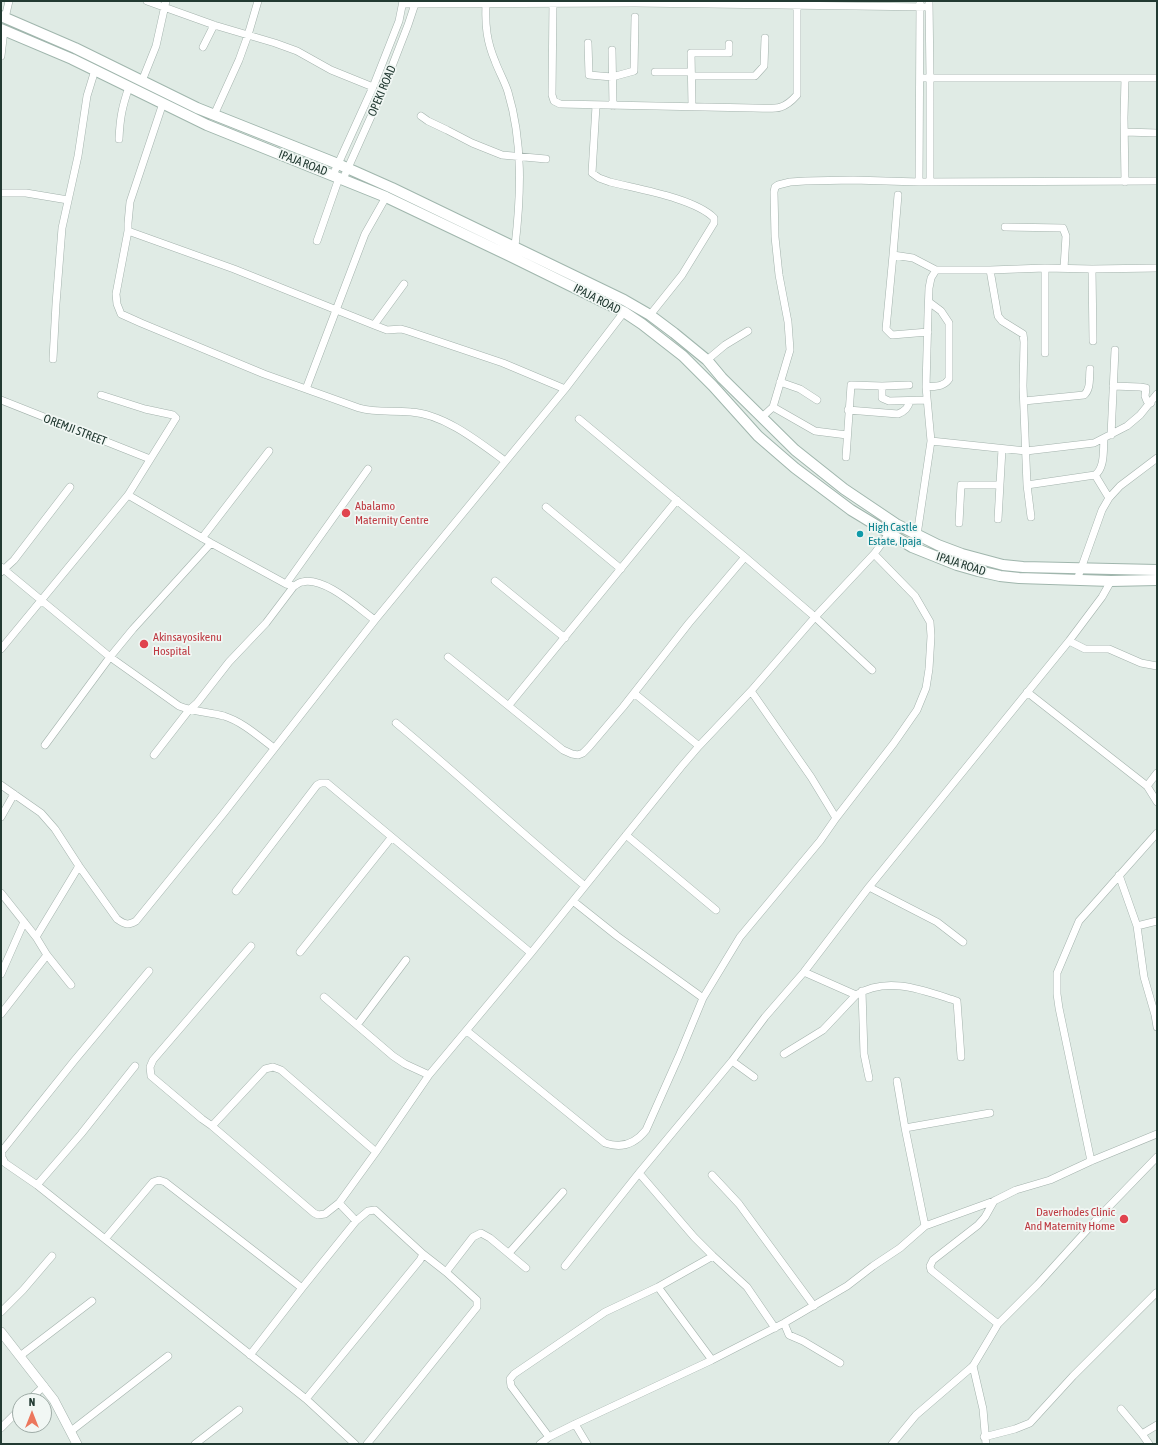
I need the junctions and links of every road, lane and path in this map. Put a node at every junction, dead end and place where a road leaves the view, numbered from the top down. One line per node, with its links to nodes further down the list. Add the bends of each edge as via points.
1 (9, 1): 14 (street)
2 (147, 1): 9 (street)
3 (258, 1): 17 (street)
4 (416, 2): 7 (street); 12 (street); 47 (street, OPEKI ROAD, via 382,92)
5 (554, 2): 6 (street); 12 (street); 37 (street, via 554,101 560,104)
6 (670, 2): 8 (street)
7 (403, 3): 35 (street, OPEKI ROAD, via 399,21)
8 (797, 3): 10 (street, via 870,6); 39 (street, via 797,95 791,102 782,108)
9 (165, 4): 15 (street); 33 (street, via 156,46)
10 (920, 4): 11 (street); 29 (street)
11 (929, 4): 30 (street)
12 (486, 5): 45 (street, via 485,27 489,46 508,92)
13 (635, 16): 28 (street, via 634,71)
14 (3, 17): 24 (main road, IPAJA ROAD)
15 (214, 25): 17 (street); 21 (street)
16 (3, 30): 23 (street); 25 (main road, IPAJA ROAD)
17 (248, 35): 35 (street, via 297,51 331,70); 40 (street)
18 (765, 38): 27 (street, via 764,66 755,76)
19 (588, 43): 28 (street, via 589,75)
20 (729, 44): 27 (street, via 729,54 691,53)
21 (203, 47)
22 (612, 50): 28 (street)
23 (1, 56)
24 (91, 56): 25 (main road); 33 (main road, IPAJA ROAD)
25 (90, 68): 34 (main road, IPAJA ROAD); 56 (street, via 78,156)
26 (655, 72): 27 (street)
27 (691, 74): 39 (street)
28 (612, 77): 38 (street)
29 (920, 78): 30 (street); 51 (street)
30 (930, 78): 31 (street); 49 (street)
31 (1125, 78): 32 (street); 42 (street)
32 (1157, 78)
33 (142, 81): 40 (main road, IPAJA ROAD)
34 (129, 87): 36 (main road, IPAJA ROAD); 44 (street, via 120,116)
35 (373, 87): 47 (street, OPEKI ROAD)
36 (163, 103): 48 (main road, IPAJA ROAD, via 207,125); 58 (street, via 130,202)
37 (596, 106): 38 (street); 72 (street, via 592,173 610,182 683,201 708,212 714,218 714,223 682,275)
38 (612, 106): 39 (street)
39 (692, 106)
40 (214, 115): 47 (main road, IPAJA ROAD)
41 (421, 116): 45 (street, via 472,143 502,155)
42 (1125, 132): 43 (street); 52 (street)
43 (1157, 132)
44 (119, 139)
45 (519, 157): 46 (street); 60 (street, via 520,207)
46 (546, 159)
47 (343, 166): 48 (street, OPEKI ROAD); 48 (street, OPEKI ROAD); 60 (main road, IPAJA ROAD)
48 (338, 177): 55 (main road, IPAJA ROAD); 59 (street)
49 (930, 181): 51 (street); 52 (street)
50 (1157, 181): 52 (street)
51 (919, 182): 82 (street, via 805,181 775,187 775,238 790,350)
52 (1125, 182)
53 (1, 193): 56 (street, via 26,193)
54 (898, 195): 61 (street)
55 (386, 197): 70 (street, via 365,234); 71 (main road, IPAJA ROAD)
56 (68, 200): 79 (street, via 62,228)
57 (1006, 227): 63 (street, via 1063,228 1066,236)
58 (128, 231): 70 (street); 88 (street, via 116,294 121,314)
59 (317, 241)
60 (515, 246): 72 (main road, IPAJA ROAD)
61 (893, 256): 66 (street, via 913,258); 75 (street, via 886,329 892,334)
62 (1045, 268): 63 (street); 67 (street); 78 (street)
63 (1064, 268): 65 (street)
64 (1157, 268): 65 (street)
65 (1092, 269): 76 (street)
66 (936, 270): 67 (street); 69 (street, via 931,278)
67 (990, 270): 95 (street, via 998,316 1023,334)
68 (404, 284): 73 (street)
69 (929, 302): 75 (street); 86 (street, via 941,311 949,323 949,379 947,383 939,386)
70 (337, 310): 73 (street); 88 (street)
71 (624, 312): 87 (street); 124 (main road, IPAJA ROAD, via 683,356 758,436 795,468 841,504)
72 (650, 315): 80 (main road, IPAJA ROAD)
73 (374, 325): 87 (street, via 387,330 401,329 503,363)
74 (748, 331): 80 (street)
75 (928, 332): 86 (street)
76 (1092, 341)
77 (1115, 350): 85 (street)
78 (1044, 354)
79 (53, 360)
80 (707, 360): 99 (main road, IPAJA ROAD)
81 (1090, 369): 95 (street, via 1089,388 1084,395)
82 (780, 382): 92 (street, via 800,388); 97 (street)
83 (909, 385): 84 (street)
84 (882, 386): 94 (street, via 882,398 885,400); 98 (street, via 851,385)
85 (1113, 386): 96 (street, via 1146,388 1147,401); 102 (street)
86 (926, 387): 93 (street)
87 (565, 388): 110 (street)
88 (306, 389): 110 (street, via 371,411 412,412 440,420)
89 (1157, 394): 96 (street)
90 (101, 395): 109 (street, via 174,415 176,418)
91 (1, 400): 109 (street, OREMJI STREET)
92 (817, 400)
93 (927, 400): 94 (street); 103 (street)
94 (910, 401): 98 (street, via 904,412 898,414)
95 (1024, 401): 106 (street)
96 (1151, 403): 102 (street, via 1127,426)
97 (773, 407): 99 (street); 101 (street, via 815,431)
98 (848, 410): 101 (street)
99 (762, 417): 123 (main road, IPAJA ROAD, via 795,450 838,484)
100 (578, 419): 118 (street)
101 (847, 435): 107 (street)
102 (1108, 437): 106 (street, via 1094,443); 112 (street, via 1101,468)
103 (931, 441): 104 (street); 125 (street)
104 (1002, 449): 106 (street); 113 (street)
105 (269, 451): 126 (street)
106 (1026, 451): 114 (street)
107 (846, 457)
108 (1157, 458): 117 (street)
109 (150, 459): 116 (street)
110 (505, 461): 142 (street)
111 (368, 469): 138 (street)
112 (1095, 475): 114 (street); 117 (street)
113 (999, 485): 121 (street); 122 (street, via 961,485)
114 (1027, 485): 120 (street)
115 (70, 487): 130 (street, via 14,560)
116 (128, 495): 126 (street); 140 (street)
117 (1108, 498): 132 (street)
118 (677, 500): 129 (street); 131 (street)
119 (546, 507): 131 (street)
120 (1031, 517)
121 (998, 519)
122 (959, 523)
123 (896, 524): 124 (street); 125 (main road, IPAJA ROAD)
124 (889, 534): 128 (street); 134 (main road, IPAJA ROAD, via 933,556 978,571 1019,578)
125 (917, 535): 132 (main road, IPAJA ROAD, via 962,554 1003,565)
126 (202, 538): 127 (street)
127 (211, 544): 138 (street); 146 (street)
128 (874, 554): 141 (street); 166 (street, via 915,596 930,622 929,669 926,688 917,710)
129 (745, 557): 141 (street); 152 (street)
130 (2, 569): 140 (street)
131 (621, 569): 143 (street)
132 (1080, 569): 133 (main road, IPAJA ROAD); 134 (street)
133 (1157, 570)
134 (1077, 580): 137 (main road, IPAJA ROAD)
135 (1157, 580): 137 (main road, IPAJA ROAD)
136 (496, 581): 143 (street)
137 (1111, 581): 144 (street)
138 (286, 584): 139 (street)
139 (294, 586): 142 (street, via 302,582 325,585); 154 (street, via 266,623)
140 (41, 601): 145 (street); 146 (street)
141 (815, 617): 149 (street); 150 (street)
142 (375, 620): 158 (street)
143 (564, 638): 153 (street)
144 (1069, 641): 148 (street, via 1085,649 1109,649 1142,663); 151 (street)
145 (1, 649)
146 (110, 657): 154 (street, via 179,706); 156 (street)
147 (448, 657): 153 (street)
148 (1157, 666)
149 (872, 670)
150 (751, 691): 157 (street); 166 (street, via 811,777)
151 (1027, 692): 162 (street); 173 (street)
152 (634, 693): 153 (street, via 589,747 578,755 563,750); 157 (street)
153 (509, 705)
154 (189, 710): 158 (street, via 238,722); 159 (street)
155 (396, 723): 172 (street)
156 (45, 745)
157 (700, 746): 168 (street)
158 (274, 748): 170 (street, via 136,921 124,924 117,919)
159 (154, 755)
160 (1157, 773): 162 (street)
161 (1, 785): 163 (street)
162 (1147, 786): 164 (street)
163 (14, 794): 165 (street); 170 (street, via 41,813 55,829)
164 (1157, 802)
165 (1, 817)
166 (836, 818): 194 (street, via 740,937)
167 (1157, 832): 171 (street)
168 (626, 835): 172 (street); 177 (street)
169 (391, 838): 174 (street, via 332,787 321,783); 184 (street); 185 (street)
170 (79, 866): 181 (street)
171 (1119, 875): 180 (street); 214 (street, via 1079,921 1056,973 1059,1008)
172 (585, 886): 176 (street)
173 (869, 887): 182 (street, via 938,922); 189 (street)
174 (236, 891)
175 (1, 893): 179 (street)
176 (573, 901): 185 (street); 194 (street)
177 (716, 910)
178 (1157, 921): 180 (street)
179 (24, 922): 181 (street); 190 (street)
180 (1137, 926): 196 (street, via 1144,977)
181 (36, 937): 186 (street)
182 (963, 942)
183 (251, 946): 209 (street, via 153,1060 150,1068 151,1076)
184 (300, 952)
185 (531, 953): 199 (street)
186 (47, 955): 191 (street); 195 (street)
187 (406, 960): 197 (street)
188 (149, 971): 217 (street, via 2,1151 5,1163)
189 (804, 972): 192 (street); 202 (street, via 765,1017)
190 (1, 974)
191 (71, 985)
192 (859, 993): 200 (street, via 823,1030); 201 (street, via 884,985 899,985 957,1001); 206 (street, via 864,1054)
193 (324, 997): 197 (street)
194 (703, 998): 199 (street, via 646,1130 640,1138 621,1146 605,1143)
195 (1, 1014)
196 (1156, 1015): 198 (street)
197 (356, 1025): 204 (street, via 393,1056)
198 (1157, 1027)
199 (467, 1031): 204 (street)
200 (784, 1054)
201 (961, 1057)
202 (732, 1061): 205 (street); 215 (street)
203 (134, 1066): 217 (street)
204 (429, 1075): 212 (street)
205 (754, 1077)
206 (869, 1078)
207 (897, 1081): 210 (street)
208 (990, 1113): 210 (street)
209 (212, 1126): 212 (street, via 265,1069 273,1067 281,1070); 220 (street, via 314,1213 325,1214)
210 (905, 1128): 222 (street)
211 (1157, 1134): 214 (street)
212 (376, 1152): 220 (street)
213 (1157, 1157): 238 (street)
214 (1090, 1161): 219 (street, via 1050,1180 1016,1190)
215 (639, 1173): 227 (street); 228 (street)
216 (712, 1175): 235 (street, via 739,1204)
217 (38, 1185): 223 (street)
218 (562, 1192): 224 (street)
219 (994, 1201): 222 (street); 238 (street, via 978,1225 933,1260 930,1266 931,1270)
220 (339, 1204): 221 (street)
221 (356, 1220): 225 (street, via 368,1211 375,1210); 232 (street)
222 (925, 1226): 235 (street, via 900,1248)
223 (105, 1239): 232 (street, via 153,1182 159,1180 165,1182); 241 (street)
224 (509, 1253): 229 (street); 230 (street, via 484,1234 478,1234)
225 (423, 1254): 230 (street); 249 (street)
226 (52, 1256): 236 (street)
227 (713, 1256): 231 (street); 239 (street, via 747,1287)
228 (565, 1266)
229 (526, 1268)
230 (446, 1272): 263 (street, via 477,1300 477,1307)
231 (658, 1287): 244 (street); 258 (street, via 605,1312 510,1379 511,1386)
232 (302, 1288): 241 (street)
233 (1156, 1293): 259 (street, via 1030,1423)
234 (92, 1301): 242 (street)
235 (814, 1306): 237 (street)
236 (1, 1312)
237 (784, 1323): 239 (street); 245 (street, via 789,1335)
238 (998, 1324): 246 (street)
239 (775, 1328): 244 (street)
240 (1, 1332): 242 (street)
241 (250, 1355): 249 (street)
242 (20, 1356): 247 (street)
243 (168, 1356): 256 (street)
244 (712, 1360): 253 (street)
245 (840, 1364)
246 (973, 1366): 259 (street, via 983,1409); 266 (street, via 916,1415)
247 (44, 1386): 248 (street); 256 (street)
248 (37, 1393)
249 (306, 1399): 262 (street)
250 (1121, 1409): 257 (street)
251 (239, 1410): 261 (street)
252 (12, 1417): 255 (street)
253 (575, 1424): 258 (street); 265 (street)
254 (1157, 1425): 257 (street)
255 (1, 1428)
256 (71, 1431): 260 (street)
257 (1142, 1434): 267 (street)
258 (549, 1437): 264 (street)
259 (985, 1440)
260 (77, 1444)
261 (196, 1444)
262 (355, 1444)
263 (367, 1444)
264 (540, 1444)
265 (588, 1444)
266 (892, 1444)
267 (1149, 1444)

